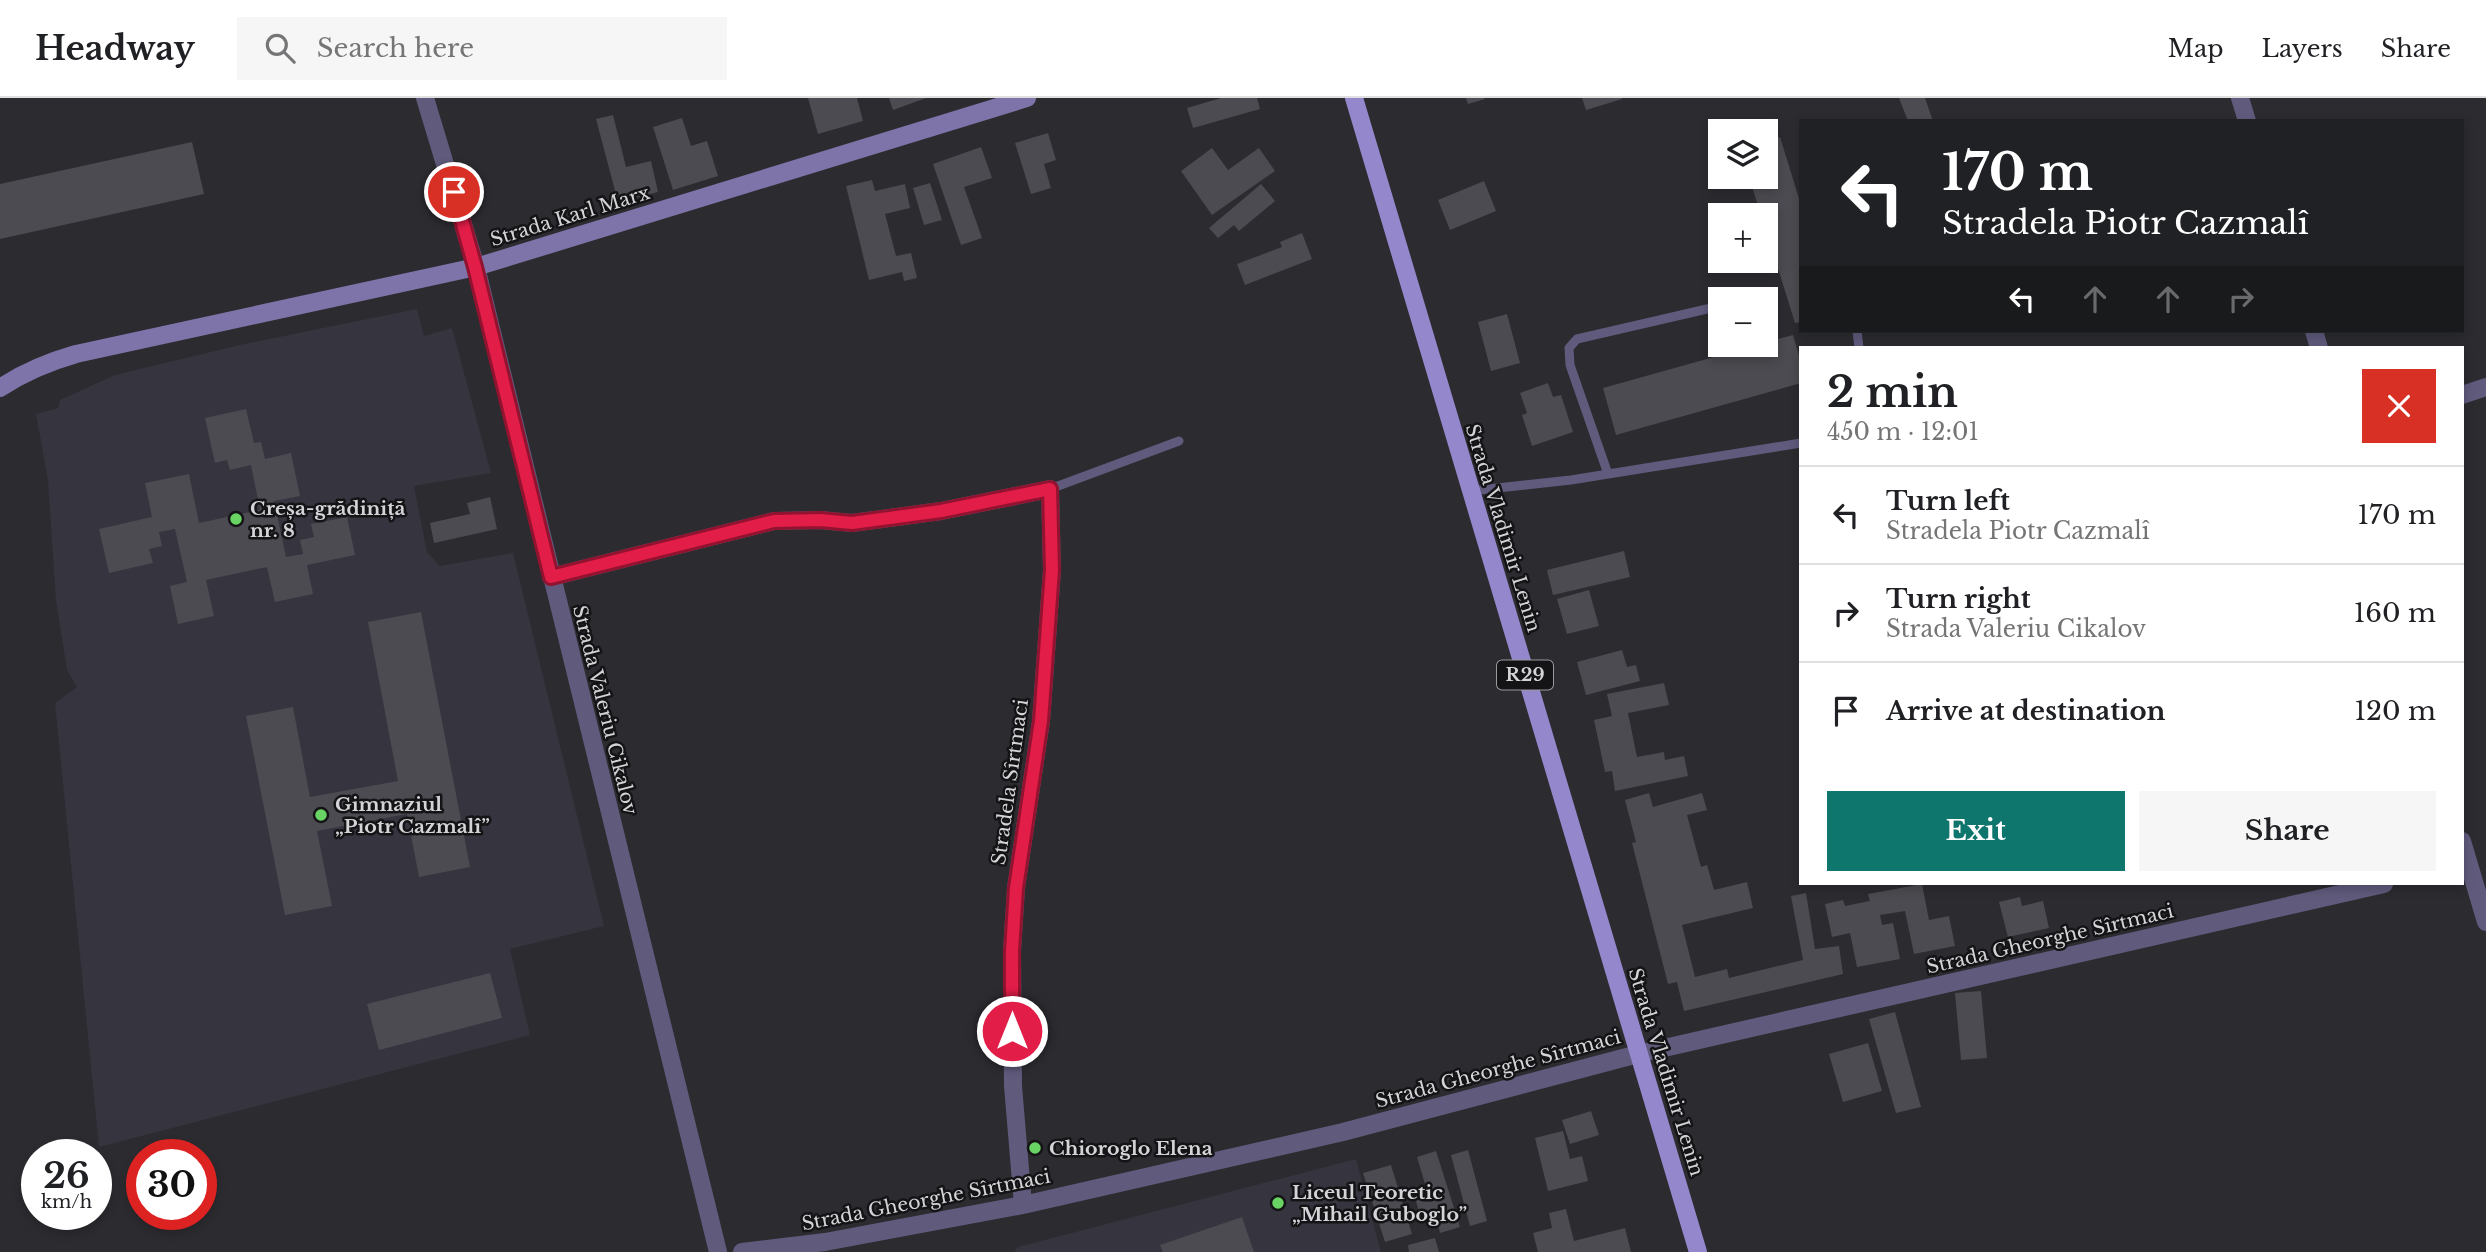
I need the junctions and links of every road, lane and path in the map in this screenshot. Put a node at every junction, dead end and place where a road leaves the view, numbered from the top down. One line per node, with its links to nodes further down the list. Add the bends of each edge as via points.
1 (425, 98): 6 (street, Strada Valeriu Cikalov)
2 (1027, 98): 6 (street, Strada Karl Marx)
3 (1354, 98): 15 (main road, Strada Vladimir Lenin / R29)
4 (2240, 98): 5 (street)
5 (2246, 119)
6 (475, 267): 9 (street, Strada Karl Marx, via 76,354 46,363); 16 (street, Strada Valeriu Cikalov)
7 (1708, 309): 13 (lane, via 1577,339 1569,348 1570,365)
8 (2486, 387): 10 (street)
9 (0, 388)
10 (2464, 394)
11 (1180, 441): 14 (lane)
12 (1799, 443): 13 (lane)
13 (1608, 474): 15 (lane)
14 (1050, 489): 16 (street, via 852,523 774,521); 22 (street, Stradela Sîrtmaci, via 1052,570 1041,721 1016,888 1012,951 1013,1086)
15 (1470, 491): 21 (main road, Strada Vladimir Lenin / R29)
16 (551, 577): 23 (street, Strada Valeriu Cikalov)
17 (2464, 846): 18 (street)
18 (2472, 864): 20 (street)
19 (2380, 885): 21 (street, Strada Gheorghe Sîrtmaci)
20 (2486, 922)
21 (1638, 1054): 22 (street, Strada Gheorghe Sîrtmaci, via 1343,1132); 25 (main road, Strada Vladimir Lenin / R29)
22 (1023, 1205): 24 (street, Strada Gheorghe Sîrtmaci, via 824,1242)
23 (718, 1252)
24 (742, 1252)
25 (1698, 1252)

